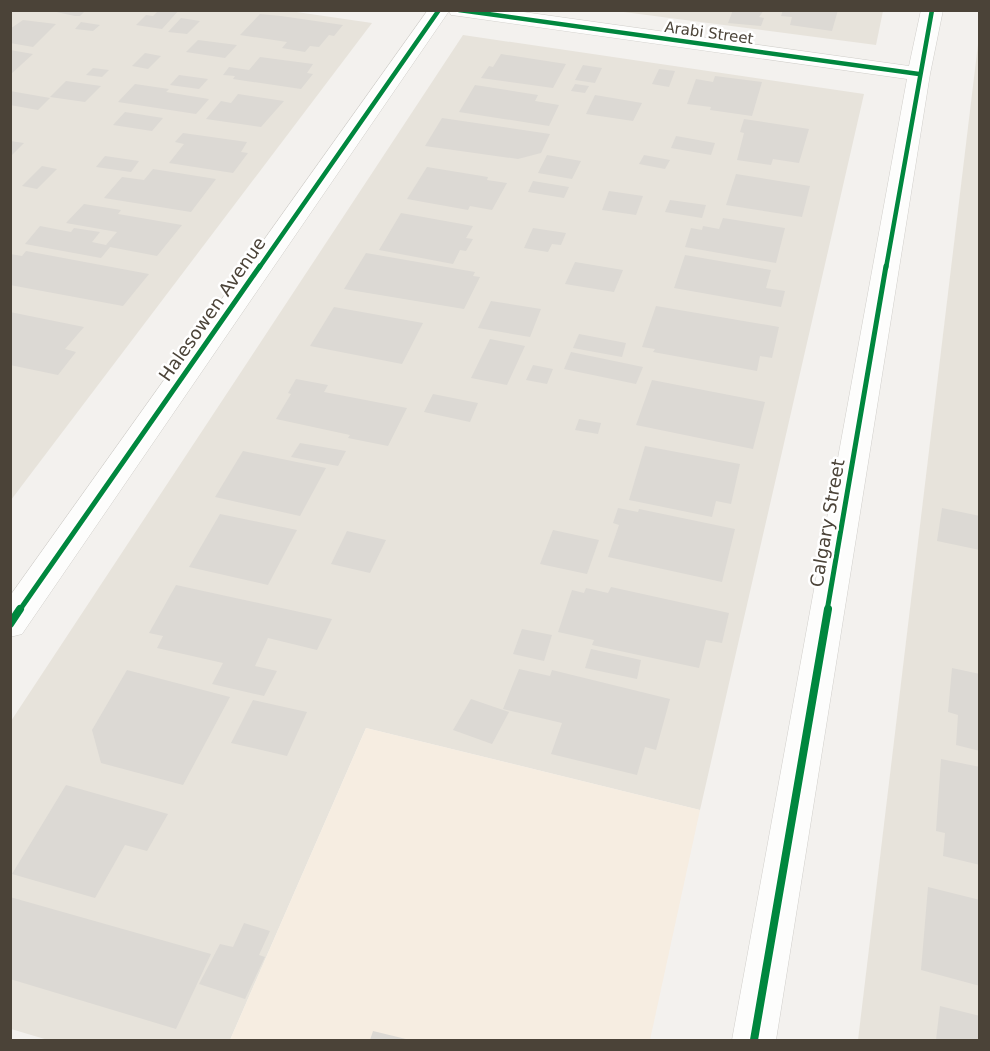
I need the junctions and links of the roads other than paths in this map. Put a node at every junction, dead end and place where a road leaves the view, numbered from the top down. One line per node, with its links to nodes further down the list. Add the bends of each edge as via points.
1 (439, 10): 5 (street, Halesowen Avenue)
2 (459, 10): 4 (street, Arabi Street)
3 (932, 10): 4 (street, Calgary Street)
4 (919, 74): 6 (street, Calgary Street)
5 (10, 624)
6 (754, 1041)

